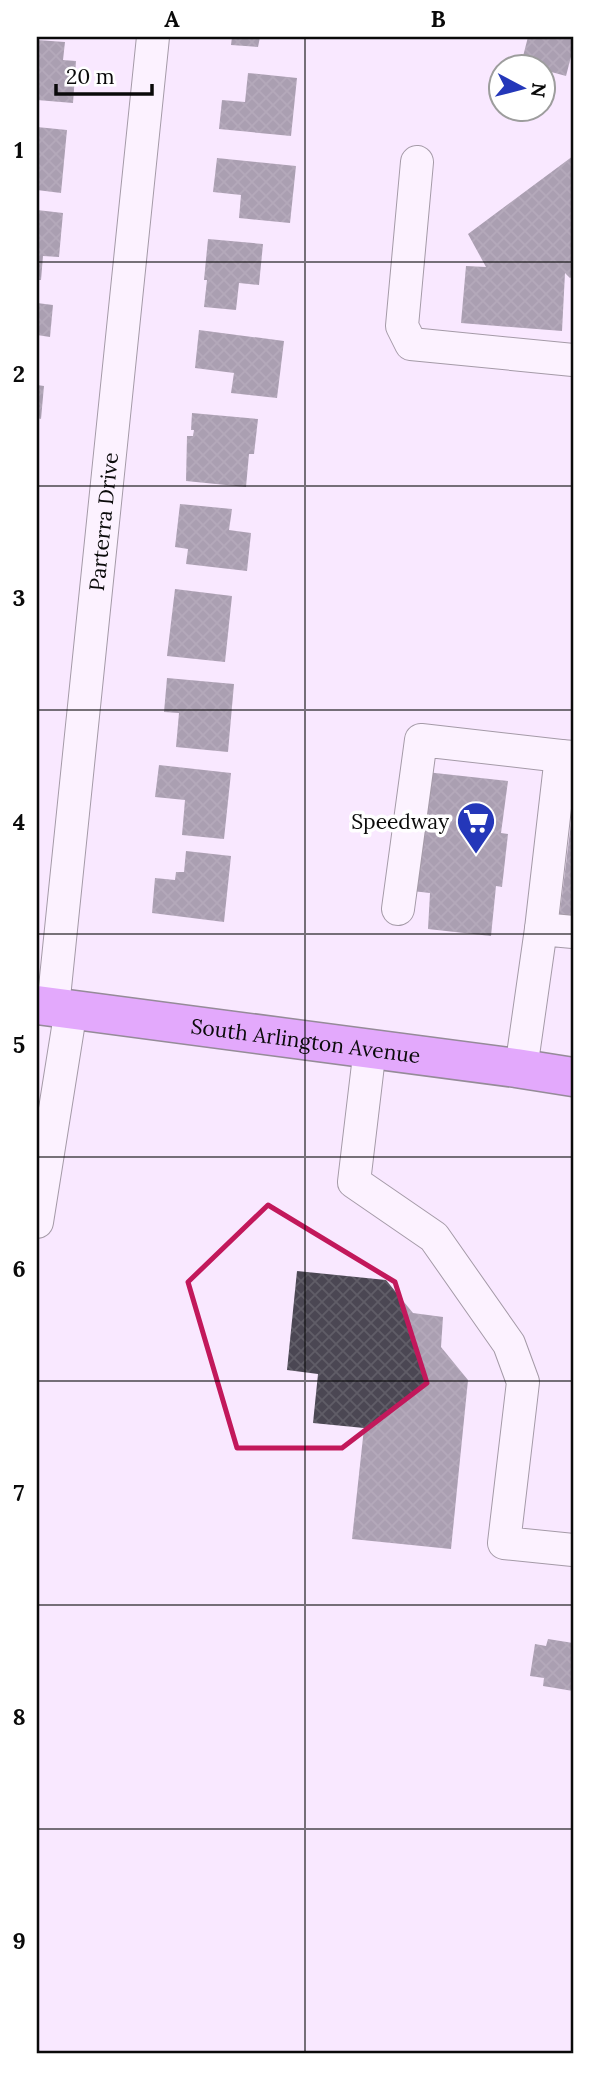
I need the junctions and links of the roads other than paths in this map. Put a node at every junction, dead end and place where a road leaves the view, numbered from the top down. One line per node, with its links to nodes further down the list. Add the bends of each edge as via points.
1 (153, 37): 8 (street, Parterra Drive)
2 (417, 162): 3 (street, via 402,326 411,344)
3 (573, 360)
4 (567, 756): 5 (street, via 421,740); 6 (street)
5 (398, 909)
6 (541, 929): 7 (street); 10 (street)
7 (573, 932)
8 (54, 1007): 9 (main road, South Arlington Avenue); 12 (street, Parterra Drive)
9 (370, 1048): 10 (main road, South Arlington Avenue); 13 (street, via 354,1182 434,1237 509,1344 523,1382 504,1543)
10 (521, 1069): 11 (main road, South Arlington Avenue)
11 (573, 1077)
12 (37, 1222)
13 (573, 1550)

